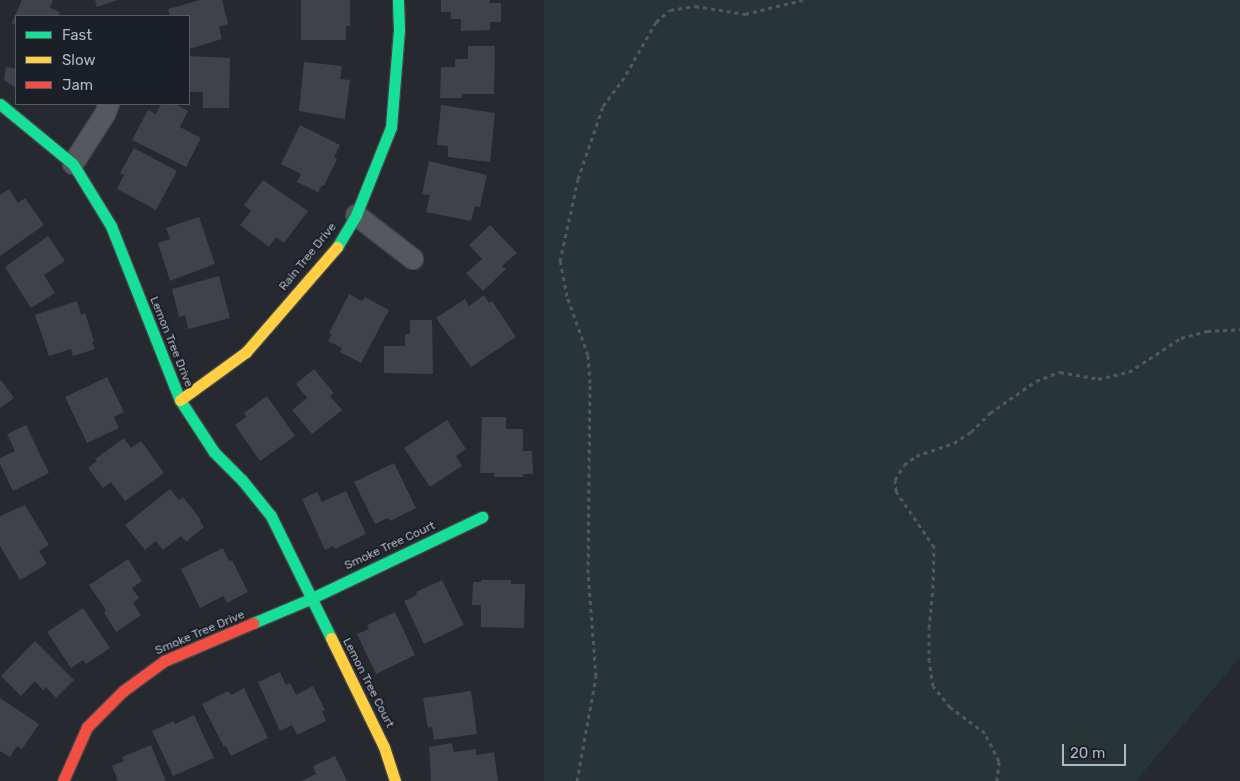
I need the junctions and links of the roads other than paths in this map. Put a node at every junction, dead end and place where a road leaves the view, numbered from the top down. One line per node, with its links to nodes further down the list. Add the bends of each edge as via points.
1 (398, 0): 5 (street, Rain Tree Drive, via 399,30 391,128)
2 (0, 104): 4 (street, Lemon Tree Drive)
3 (109, 105): 4 (street)
4 (73, 164): 7 (street, Lemon Tree Drive, via 111,226)
5 (356, 216): 6 (street); 7 (street, Rain Tree Drive, via 342,241 246,352)
6 (413, 259)
7 (180, 400): 9 (street, Lemon Tree Drive, via 214,452 271,516)
8 (482, 518): 9 (street, Smoke Tree Court)
9 (310, 599): 10 (street, Smoke Tree Drive, via 164,661 123,690 87,728); 11 (street, Lemon Tree Court, via 384,746)
10 (63, 781)
11 (395, 781)

